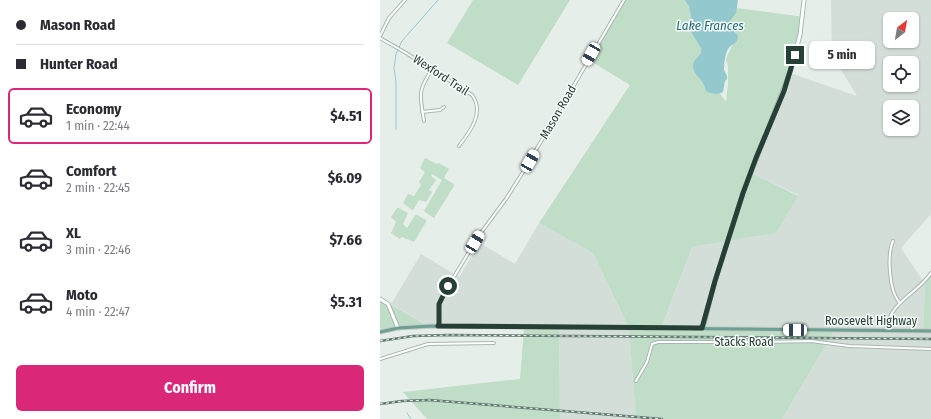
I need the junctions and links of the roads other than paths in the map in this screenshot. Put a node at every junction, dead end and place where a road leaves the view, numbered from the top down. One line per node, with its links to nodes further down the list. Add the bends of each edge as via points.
1 (405, 0): 4 (street, via 390,18)
2 (624, 0): 14 (street, Mason Road, via 523,172 480,234 441,298)
3 (804, 0): 16 (street, via 800,35 790,72 743,193)
4 (380, 37): 5 (street, Wexford Trail)
5 (432, 69): 7 (street, via 421,89); 9 (street, Wexford Trail, via 472,95 477,104 477,115 466,137)
6 (444, 107): 7 (street, via 440,110)
7 (422, 112): 8 (street)
8 (424, 121)
9 (458, 146)
10 (893, 241): 13 (street, via 890,248 890,273)
11 (931, 273): 13 (street, via 920,286)
12 (380, 299): 15 (street, via 388,304)
13 (899, 302): 17 (street, via 890,316)
14 (438, 326): 15 (main road, Roosevelt Highway); 16 (main road, Roosevelt Highway)
15 (398, 328): 19 (main road, Roosevelt Highway)
16 (702, 328): 17 (main road, Roosevelt Highway)
17 (886, 330): 18 (main road, Roosevelt Highway)
18 (931, 331)
19 (380, 332)
20 (494, 343): 22 (street, via 428,344)
21 (931, 349): 23 (street, Stacks Road, via 850,346 811,341 658,342 652,344 649,357)
22 (380, 358)
23 (636, 381)

